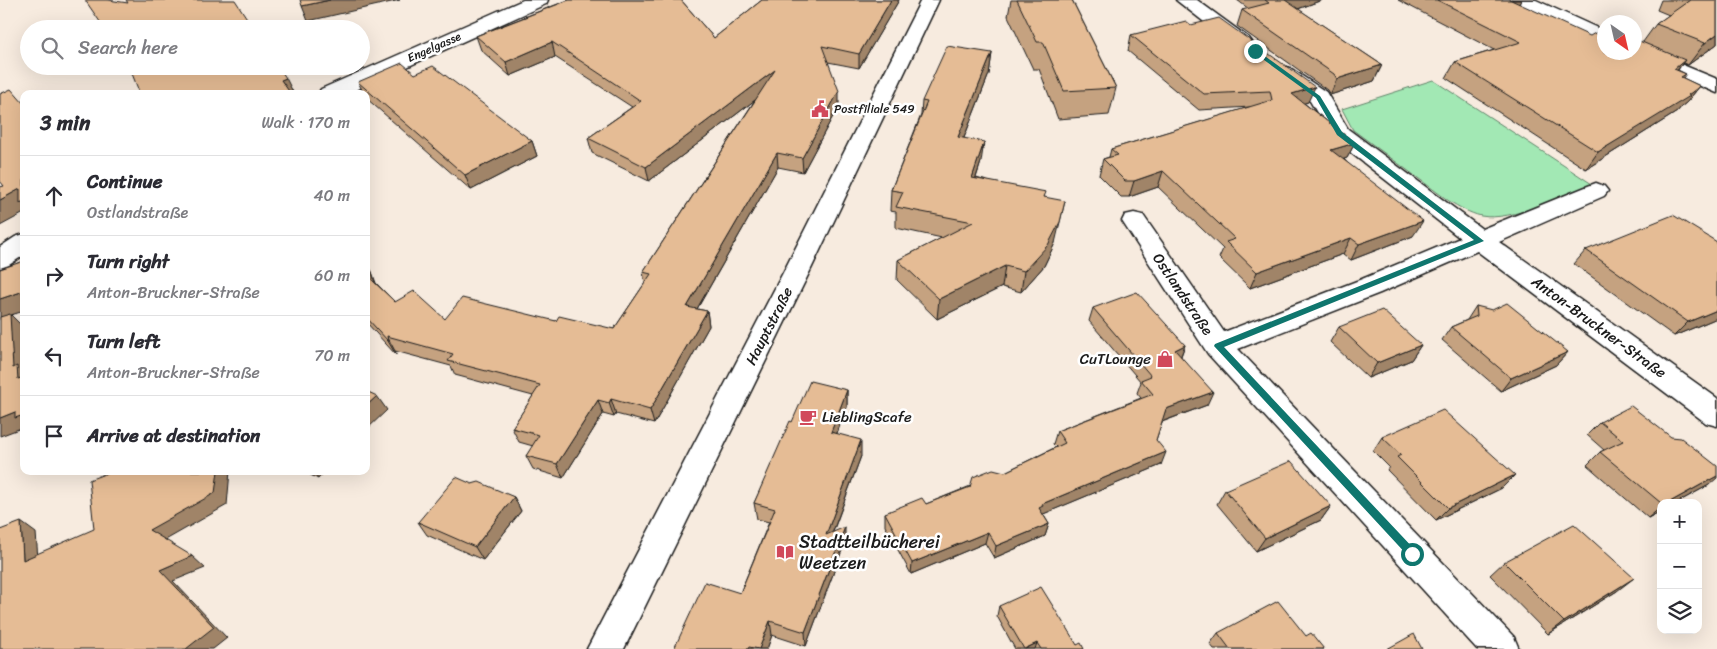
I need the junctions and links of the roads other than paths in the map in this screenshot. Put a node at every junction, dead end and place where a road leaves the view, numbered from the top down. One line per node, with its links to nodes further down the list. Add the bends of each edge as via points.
1 (539, 0): 8 (street, Engelgasse)
2 (930, 0): 16 (street, Hauptstraße, via 796,274)
3 (1185, 0): 11 (street, Anton-Bruckner-Straße, via 1318,97 1340,133)
4 (1520, 0): 5 (street)
5 (1597, 35)
6 (1642, 54): 7 (street)
7 (1717, 87)
8 (338, 90)
9 (1596, 191): 11 (street)
10 (1134, 221): 14 (street, Ostlandstraße)
11 (1480, 241): 14 (street); 15 (street, Anton-Bruckner-Straße)
12 (20, 246): 13 (street)
13 (0, 259)
14 (1218, 346): 17 (street, Ostlandstraße)
15 (1717, 414)
16 (604, 649)
17 (1501, 649)

